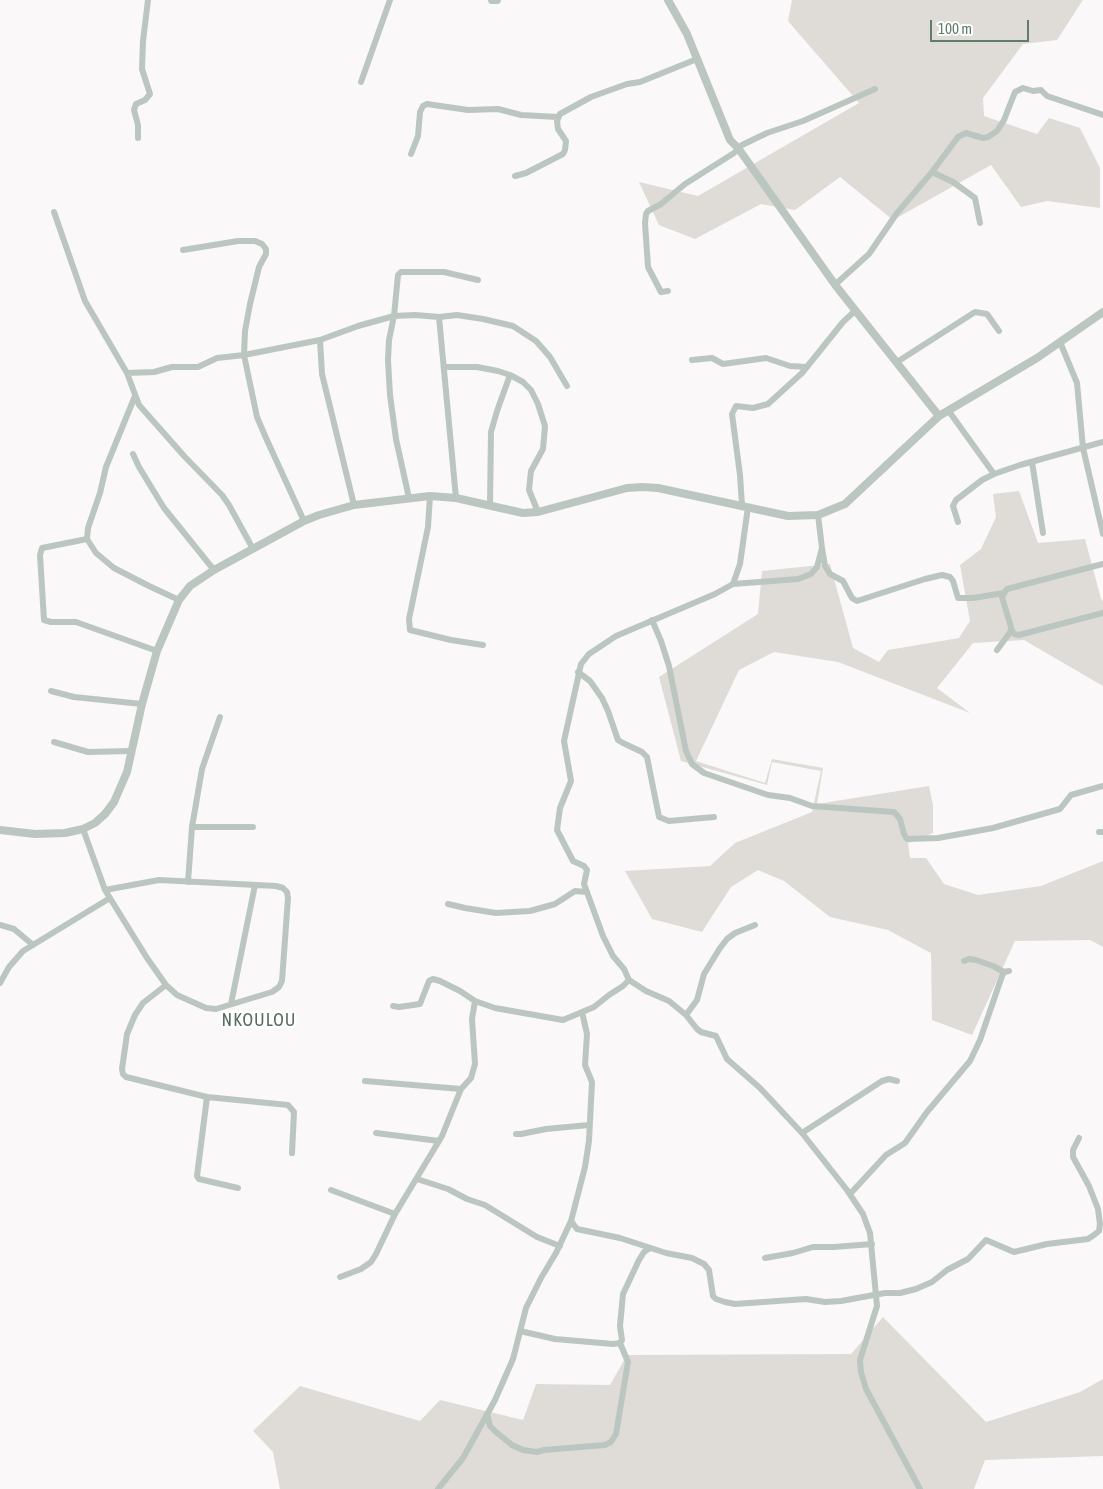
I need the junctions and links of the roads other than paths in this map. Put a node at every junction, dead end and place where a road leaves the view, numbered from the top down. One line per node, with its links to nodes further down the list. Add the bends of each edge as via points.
1 (148, 0): 11 (street, via 142,69 150,94 136,104 134,110)
2 (390, 0): 7 (street)
3 (492, 0): 4 (street)
4 (497, 0)
5 (668, 0): 6 (street)
6 (697, 59): 10 (street, via 591,97); 12 (street, via 724,127)
7 (361, 82)
8 (875, 89): 12 (street)
9 (1103, 115): 14 (street, via 1047,96 1041,90 1023,88 1015,92 997,131 983,138 966,133 958,138)
10 (558, 117): 13 (street, via 427,104 420,112 418,136); 15 (street, via 556,121 566,141 566,150)
11 (138, 138)
12 (738, 148): 20 (street); 21 (street, via 646,214 648,267 661,292)
13 (411, 154)
14 (932, 172): 17 (street, via 954,182 974,198); 20 (street, via 897,212 869,254)
15 (515, 176)
16 (54, 212): 34 (street, via 85,301)
17 (980, 223)
18 (183, 250): 29 (street, via 238,241 255,241 266,249 250,304)
19 (478, 280): 24 (street, via 444,272 401,272 397,280)
20 (836, 286): 22 (street)
21 (668, 291)
22 (856, 310): 31 (street); 33 (street)
23 (1103, 312): 28 (street)
24 (394, 316): 25 (street); 27 (street); 46 (street, via 389,340 390,395)
25 (439, 317): 32 (street); 36 (street, via 458,315 513,326 536,341)
26 (999, 331): 31 (street, via 987,314 975,312)
27 (320, 340): 29 (street); 48 (street, via 322,374)
28 (1060, 342): 38 (street); 41 (street, via 1077,383)
29 (244, 355): 34 (street, via 217,358 198,367); 53 (street, via 257,417)
30 (692, 360): 33 (street, via 712,358 723,364 766,358 790,366)
31 (897, 362): 39 (street)
32 (444, 367): 35 (street, via 477,367); 47 (street)
33 (807, 367): 50 (street, via 768,404 753,408 736,406 734,409 732,414)
34 (127, 373): 37 (street)
35 (510, 375): 49 (street, via 491,432); 51 (street, via 531,390 545,426 543,449 531,471 529,490)
36 (567, 386)
37 (135, 396): 57 (street, via 106,467); 59 (street, via 143,410 222,494)
38 (948, 410): 39 (street); 44 (street)
39 (939, 416): 52 (street, via 845,504)
40 (1103, 442): 41 (street)
41 (1083, 448): 43 (street); 56 (street)
42 (133, 454): 61 (street, via 164,508)
43 (1032, 462): 44 (street); 55 (street)
44 (994, 474): 54 (street, via 956,500 953,506)
45 (430, 496): 46 (street); 47 (street); 68 (street, via 428,527 409,619 410,630)
46 (409, 498): 48 (street)
47 (456, 498): 49 (street)
48 (354, 504): 53 (street)
49 (490, 506): 51 (street, via 523,513)
50 (745, 506): 51 (street, via 642,487 627,488); 52 (street, via 788,516); 62 (street, via 739,571)
51 (538, 512)
52 (818, 515): 58 (street)
53 (304, 521): 59 (street)
54 (958, 522)
55 (1043, 533)
56 (1103, 534)
57 (87, 539): 64 (street, via 96,553 114,568); 70 (street, via 42,548 44,620 76,622)
58 (822, 548): 62 (street, via 818,567 811,574 798,579); 63 (street, via 830,574 843,581 852,598 857,600 942,575 953,581 958,598)
59 (253, 549): 61 (street)
60 (1103, 564): 63 (street)
61 (214, 570): 64 (street, via 190,586)
62 (733, 584): 66 (street)
63 (1004, 592): 67 (street, via 1002,601)
64 (179, 600): 70 (street)
65 (1103, 613): 67 (street, via 1019,635 1014,634)
66 (652, 620): 71 (street, via 608,640 585,658); 77 (street, via 669,666 686,750 692,764 704,773 759,793 790,798 812,806 891,810 898,815 907,839 938,838 1001,826 1060,809 1071,795)
67 (1011, 628): 69 (street)
68 (483, 645)
69 (998, 650)
70 (157, 651): 73 (street)
71 (578, 672): 78 (street, via 590,681 602,698 618,740 647,756 659,817 669,821); 86 (street, via 564,741 571,781 560,808 557,830 573,861 587,870 584,884)
72 (51, 691): 73 (street, via 74,697)
73 (142, 704): 76 (street)
74 (220, 717): 80 (street, via 202,769)
75 (54, 742): 76 (street, via 88,752)
76 (131, 751): 81 (street, via 127,772 114,802 95,823)
77 (1103, 786)
78 (714, 817)
79 (253, 826): 80 (street)
80 (192, 827): 83 (street)
81 (82, 829): 82 (street, via 50,834); 85 (street)
82 (0, 830)
83 (188, 882): 84 (street); 85 (street, via 160,880)
84 (255, 885): 97 (street); 97 (street, via 276,886 287,892 282,981 272,992)
85 (106, 890): 87 (street)
86 (587, 892): 88 (street, via 575,891 555,904 530,911 496,912); 93 (street, via 606,945)
87 (110, 898): 91 (street); 95 (street)
88 (448, 904)
89 (0, 925): 91 (street, via 14,929)
90 (755, 925): 100 (street, via 735,933 720,948 704,974 696,1000)
91 (33, 945): 94 (street, via 9,967)
92 (964, 961): 115 (street, via 976,960 1006,972 970,1061 905,1143 886,1155)
93 (629, 980): 99 (street, via 594,1007); 100 (street, via 662,997)
94 (0, 984)
95 (166, 985): 97 (street, via 177,995 206,1008); 104 (street, via 135,1015 126,1034 123,1074)
96 (475, 1001): 98 (street, via 433,979 428,981 420,1004); 99 (street, via 505,1011 558,1020); 103 (street, via 472,1014 475,1067 471,1078)
97 (231, 1004)
98 (393, 1006)
99 (582, 1012): 105 (street, via 587,1041 585,1065 592,1082)
100 (686, 1015): 107 (street, via 696,1029 716,1036 726,1059 760,1088)
101 (366, 1081): 103 (street)
102 (897, 1081): 107 (street, via 882,1081)
103 (461, 1089): 110 (street)
104 (207, 1097): 111 (street, via 288,1105 294,1112); 113 (street, via 197,1176)
105 (589, 1126): 108 (street); 117 (street, via 585,1167)
106 (376, 1133): 110 (street)
107 (802, 1133): 115 (street)
108 (516, 1134)
109 (1079, 1138): 123 (street, via 1073,1157 1098,1209 1099,1231 1094,1235 1088,1239 1014,1252 986,1240 968,1259 932,1282 914,1290)
110 (439, 1141): 112 (street)
111 (292, 1153)
112 (417, 1179): 116 (street); 119 (street, via 485,1205 537,1237)
113 (238, 1188)
114 (331, 1190): 116 (street)
115 (850, 1194): 118 (street, via 868,1223)
116 (395, 1214): 122 (street, via 371,1262 361,1270)
117 (570, 1221): 119 (street); 120 (street, via 577,1229)
118 (872, 1244): 121 (street, via 813,1247); 123 (street)
119 (560, 1246): 124 (street, via 540,1278)
120 (650, 1248): 123 (street, via 704,1264 713,1296 720,1301 806,1299 825,1302); 125 (street, via 639,1260 623,1294)
121 (764, 1258)
122 (340, 1277)
123 (876, 1295): 128 (street, via 875,1313 860,1360 861,1372 866,1389)
124 (520, 1330): 125 (street, via 555,1339); 126 (street, via 506,1377)
125 (620, 1343): 126 (street, via 628,1362 616,1434 611,1442 537,1452 523,1450 496,1432 490,1426)
126 (487, 1414): 127 (street, via 464,1458)
127 (438, 1489)
128 (920, 1489)

